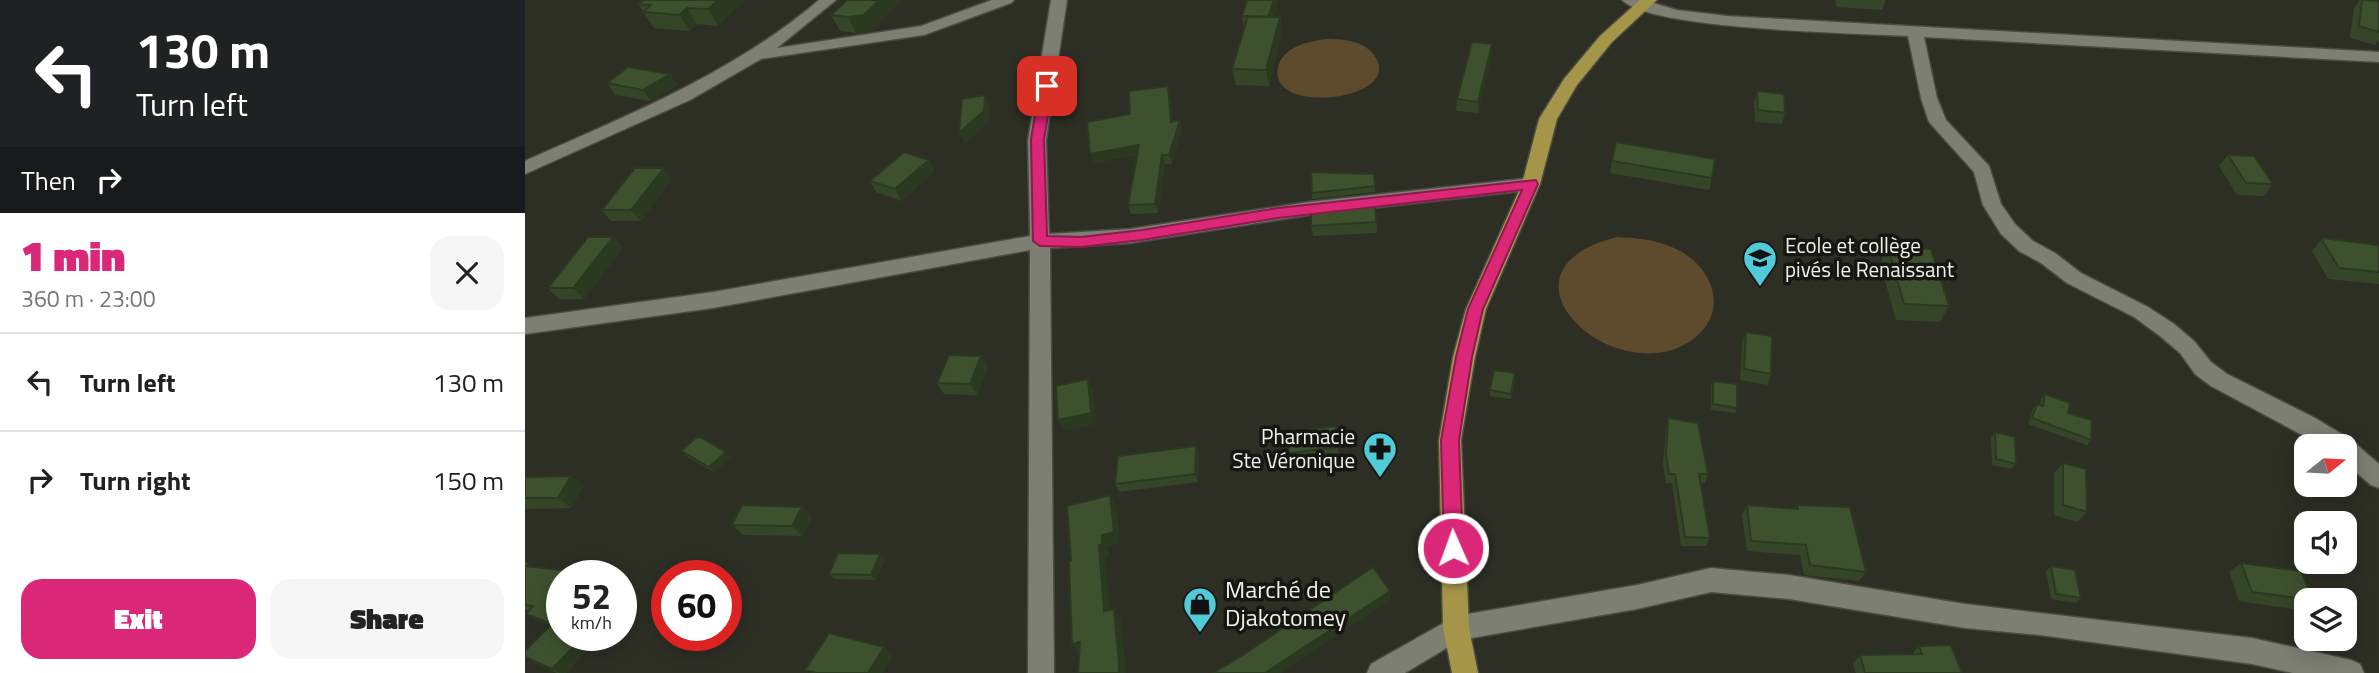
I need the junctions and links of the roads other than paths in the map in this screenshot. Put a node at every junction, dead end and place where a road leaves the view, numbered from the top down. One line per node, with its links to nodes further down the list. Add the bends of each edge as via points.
1 (828, 0): 6 (street)
2 (1006, 0): 6 (street, via 924,30)
3 (1059, 0): 10 (street, via 1037,139)
4 (1640, 2): 5 (street, via 1674,15 1727,21); 9 (main road, via 1570,83 1548,119)
5 (1915, 33): 7 (street); 12 (street, via 1938,122 1983,170 1991,205 2008,229 2074,278 2167,330 2219,380)
6 (759, 55): 8 (street)
7 (2379, 57)
8 (525, 168)
9 (1531, 184): 10 (street, via 1278,213 1142,235); 15 (main road, via 1476,309 1462,369 1450,440)
10 (1040, 241): 11 (street, via 713,300); 16 (street)
11 (525, 326)
12 (2322, 434)
13 (2357, 459): 14 (street)
14 (2379, 478)
15 (1455, 628): 17 (street); 18 (main road); 19 (street, via 1711,580 2252,651)
16 (1041, 673)
17 (1380, 673)
18 (1465, 673)
19 (2351, 673)

